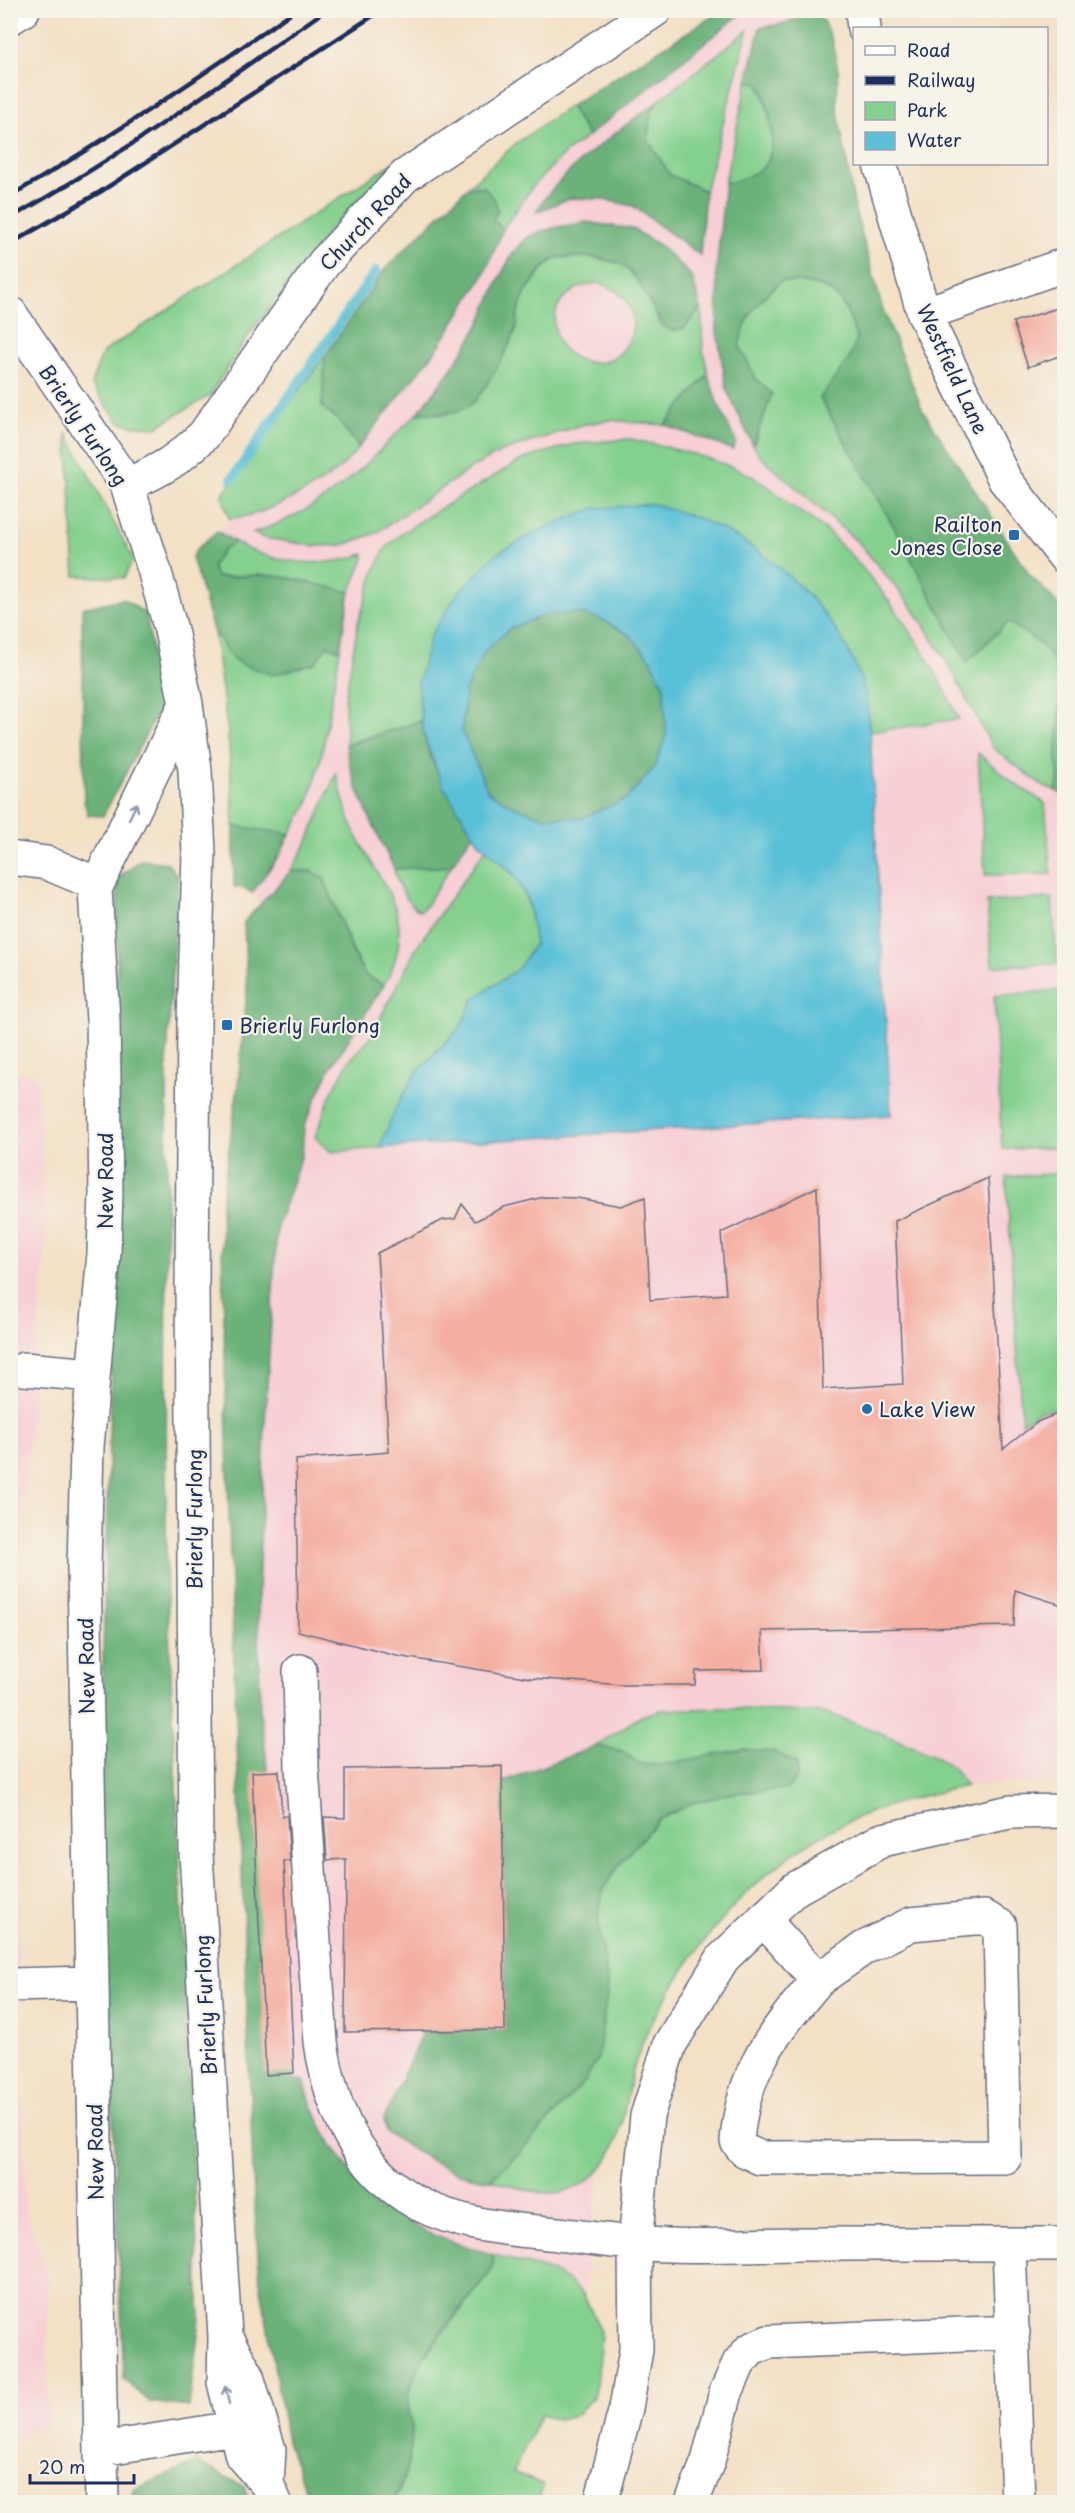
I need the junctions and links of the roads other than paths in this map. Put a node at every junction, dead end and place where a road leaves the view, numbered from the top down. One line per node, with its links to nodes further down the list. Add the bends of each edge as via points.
1 (23, 10): 4 (street)
2 (655, 10): 10 (street, Church Road, via 405,176 324,263 204,435 165,468)
3 (862, 10): 5 (street)
4 (10, 18)
5 (864, 27)
6 (880, 165): 9 (street, Westfield Lane)
7 (1065, 265): 9 (street)
8 (10, 313): 10 (street, Brierly Furlong)
9 (924, 314): 11 (street, Westfield Lane, via 1005,480)
10 (127, 485): 12 (street, Brierly Furlong, via 163,599)
11 (1065, 556)
12 (186, 704): 14 (street, New Road, one-way to 12); 27 (street, Brierly Furlong, via 195,770 199,854 192,1271 196,1854)
13 (10, 858): 14 (street)
14 (102, 874): 16 (street, New Road, via 96,896 106,1193)
15 (24, 1369): 16 (street)
16 (93, 1375): 21 (street, New Road, via 84,1517)
17 (300, 1671): 23 (street, via 302,1768 321,2042 334,2103 352,2139 387,2182 440,2213 478,2225)
18 (1065, 1811): 19 (street, via 1010,1812 882,1840 795,1889)
19 (763, 1919): 20 (street); 23 (street, via 723,1958 670,2044 647,2116)
20 (818, 1980): 20 (street, via 779,2025 753,2073 739,2115 737,2141 744,2150 760,2158 1005,2157 1000,1926 984,1917 910,1924 864,1948)
21 (92, 1983): 22 (street); 29 (street, New Road)
22 (10, 1985)
23 (635, 2244): 24 (street); 32 (street, via 636,2350 626,2408)
24 (1009, 2244): 25 (street); 26 (street)
25 (1065, 2244)
26 (1012, 2332): 33 (street, via 768,2342 750,2350 739,2363 726,2392 708,2461); 34 (street)
27 (225, 2336): 28 (street, Brierly Furlong, one-way to 27, via 224,2382); 30 (street, Brierly Furlong, via 246,2373 269,2450)
28 (234, 2428): 29 (street); 30 (street, Brierly Furlong, via 242,2456)
29 (101, 2450): 31 (street, New Road)
30 (271, 2493)
31 (102, 2502)
32 (601, 2502)
33 (692, 2502)
34 (1018, 2502)

